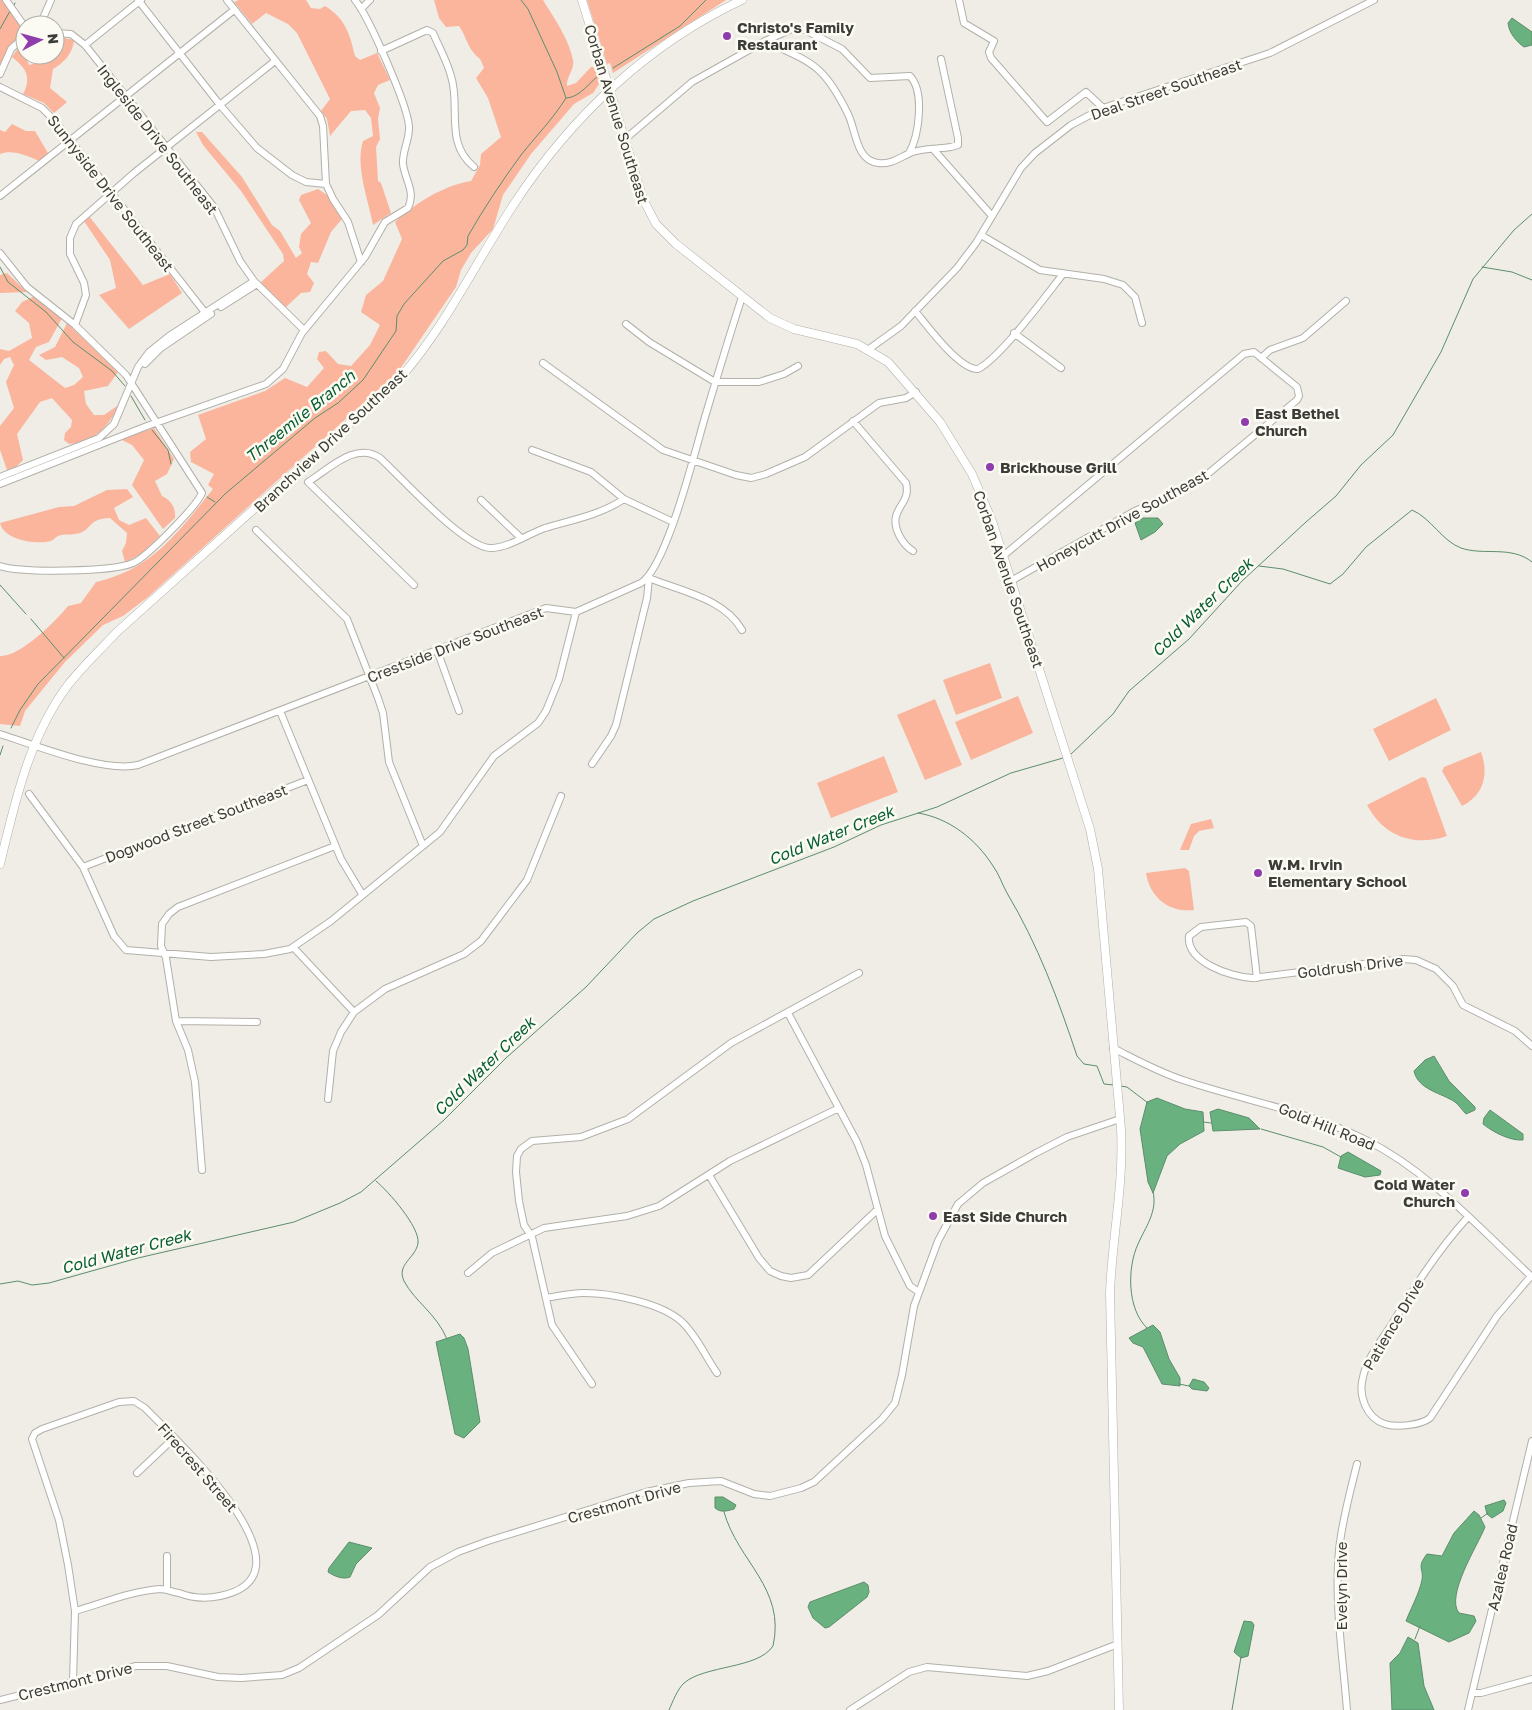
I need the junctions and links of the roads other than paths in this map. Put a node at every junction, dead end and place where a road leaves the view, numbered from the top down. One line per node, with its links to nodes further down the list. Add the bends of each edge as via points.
1 (6, 0): 13 (street)
2 (51, 0): 14 (street)
3 (140, 0): 18 (street); 20 (street)
4 (226, 0): 12 (street)
5 (354, 0): 11 (street)
6 (370, 0): 11 (street)
7 (582, 0): 25 (main road, Corban Avenue Southeast)
8 (742, 0): 25 (main road, Branchview Drive Southeast, via 682,33)
9 (959, 0): 28 (street, via 964,23 994,41 990,58 1047,122 1086,92)
10 (1374, 0): 28 (street, Deal Street Southeast, via 1256,58)
11 (361, 9): 19 (street)
12 (234, 10): 20 (street); 22 (street)
13 (17, 15)
14 (44, 15)
15 (65, 34): 18 (street, Ingleside Drive Southeast, via 71,34)
16 (765, 41): 30 (street, via 692,82); 33 (street, via 811,62 825,75 848,114 860,151 868,160 896,161); 33 (street, via 794,28 805,30 842,48 870,78 910,76 915,82 920,116)
17 (15, 45): 23 (street)
18 (84, 45): 26 (street, Ingleside Drive Southeast)
19 (381, 51): 34 (street, via 427,30 434,33 452,77 455,134); 41 (street, via 407,113 409,131 403,161 412,198 403,213 385,222)
20 (180, 53): 26 (street); 27 (street)
21 (941, 59): 32 (street, via 958,142 951,148)
22 (275, 61): 27 (street); 35 (street, via 320,116)
23 (0, 74)
24 (0, 87): 29 (street, Sunnyside Drive Southeast, via 42,108)
25 (608, 90): 30 (main road, Corban Avenue Southeast); 85 (main road, Branchview Drive Southeast, via 552,151 526,186 436,332 413,363 118,631 68,686)
26 (125, 96): 29 (street); 31 (street, Ingleside Drive Southeast)
27 (220, 105): 31 (street); 35 (street, via 257,148 281,168 306,182)
28 (1103, 108): 38 (street, Deal Street Southeast, via 1071,125 1035,153 1008,186)
29 (70, 140): 36 (street, Sunnyside Drive Southeast); 37 (street)
30 (624, 140): 44 (main road, Corban Avenue Southeast, via 643,199 656,224)
31 (166, 148): 36 (street); 43 (street, Ingleside Drive Southeast, via 214,207 240,261)
32 (934, 150): 33 (street); 38 (street)
33 (909, 153)
34 (474, 166)
35 (326, 184): 41 (street, via 348,222)
36 (111, 192): 47 (street, Sunnyside Drive Southeast); 50 (street, via 82,216 70,238 70,254 86,295)
37 (0, 196)
38 (992, 216): 39 (street, Deal Street Southeast)
39 (981, 235): 42 (street, via 1033,267); 46 (street, Deal Street Southeast, via 957,268)
40 (0, 253): 50 (street, via 27,287)
41 (361, 262): 51 (street)
42 (1063, 274): 48 (street, via 1123,285 1135,297); 52 (street)
43 (256, 282): 47 (street); 51 (street, Ingleside Drive Southeast)
44 (742, 297): 53 (main road, Corban Avenue Southeast, via 786,326); 58 (street)
45 (1346, 301): 54 (street, via 1303,338 1270,350)
46 (915, 311): 52 (street, via 958,359 972,369 986,364); 53 (street, Deal Street Southeast, via 887,338)
47 (206, 314): 59 (street, via 156,352 136,374)
48 (1142, 323)
49 (626, 324): 58 (street, via 648,342)
50 (75, 325): 59 (street)
51 (304, 330): 62 (street, via 283,369 266,384)
52 (1014, 333): 57 (street)
53 (869, 349): 60 (main road, Corban Avenue Southeast, via 888,362)
54 (1261, 358): 73 (street, Honeycutt Drive Southeast, via 1254,352 1244,354); 76 (street, Honeycutt Drive Southeast, via 1297,387 1299,396 1292,405 1198,482 1138,509)
55 (543, 363): 64 (street, via 663,450)
56 (798, 366): 58 (street, via 759,382)
57 (1061, 368)
58 (715, 382): 64 (street)
59 (132, 384): 62 (street); 65 (street, via 114,424 99,438)
60 (916, 392): 61 (street, via 906,398 887,399); 73 (main road, Corban Avenue Southeast, via 965,460 992,521)
61 (853, 421): 64 (street, via 805,457 756,477 736,475); 72 (street, via 906,483 907,497 896,521 904,545)
62 (156, 422): 66 (street); 74 (street, via 202,493 147,554 117,568 17,570)
63 (532, 450): 67 (street, via 590,472)
64 (692, 460): 69 (street)
65 (0, 477)
66 (0, 484)
67 (624, 499): 69 (street); 71 (street, via 570,523)
68 (481, 500): 71 (street)
69 (673, 522): 75 (street)
70 (256, 530): 81 (street, via 343,613)
71 (520, 538): 77 (street, via 492,548 473,543 370,452 352,455 308,482)
72 (913, 551)
73 (1003, 556): 76 (main road, Corban Avenue Southeast)
74 (0, 566)
75 (649, 578): 78 (street); 79 (street, via 706,600 738,622); 86 (street, via 616,725)
76 (1011, 581): 104 (main road, Corban Avenue Southeast, via 1090,828 1098,869)
77 (414, 585)
78 (576, 612): 80 (street, Crestside Drive Southeast, via 546,608); 91 (street, via 560,680 546,711 531,729 494,756 445,826)
79 (742, 630)
80 (437, 650): 81 (street, Crestside Drive Southeast); 83 (street)
81 (370, 676): 82 (street, Crestside Drive Southeast); 91 (street, via 383,713 389,762)
82 (280, 711): 85 (street, Crestside Drive Southeast, via 130,767 113,766); 87 (street)
83 (460, 712)
84 (0, 734): 85 (street, Crestside Drive Southeast)
85 (35, 745): 92 (main road, Branchview Drive Southeast, via 15,800)
86 (592, 764)
87 (308, 780): 90 (street); 93 (street, Dogwood Street Southeast)
88 (29, 794): 93 (street)
89 (561, 796): 99 (street, via 527,880 481,941 464,954 385,989)
90 (335, 846): 94 (street); 96 (street, via 173,910 161,928)
91 (423, 846): 94 (street)
92 (0, 864)
93 (83, 867): 96 (street, via 122,947 129,951)
94 (362, 894): 95 (street)
95 (293, 947): 96 (street, via 264,954 228,957); 99 (street)
96 (164, 952): 101 (street)
97 (859, 973): 100 (street)
98 (1256, 978): 98 (street, Goldrush Drive, via 1239,978 1208,964 1190,949 1189,936 1201,927 1246,922 1251,926); 103 (street, Goldrush Drive, via 1416,960 1445,976 1463,1005 1515,1031)
99 (354, 1012): 105 (street, via 333,1051)
100 (788, 1013): 106 (street); 112 (street, via 731,1043 622,1122 581,1137 537,1140 525,1145 517,1156 516,1172 522,1217)
101 (176, 1021): 102 (street); 108 (street, via 188,1050 195,1082)
102 (257, 1022)
103 (1532, 1046)
104 (1113, 1048): 107 (main road, Corban Avenue Southeast); 111 (street, Gold Hill Road, via 1184,1080 1306,1116 1365,1139 1416,1170)
105 (328, 1100)
106 (839, 1108): 109 (street, via 762,1144); 110 (street, via 862,1153)
107 (1120, 1119): 115 (street, Crestmont Drive, via 1067,1137 1001,1172 963,1198 946,1222); 126 (main road, Corban Avenue Southeast, via 1122,1175 1110,1293)
108 (202, 1170)
109 (709, 1175): 110 (street, via 759,1258 770,1271 791,1278 808,1275); 112 (street, via 645,1212 553,1226)
110 (877, 1210): 115 (street, via 883,1231 910,1286)
111 (1468, 1217): 114 (street, Gold Hill Road); 114 (street, Patience Drive, via 1438,1251 1368,1362 1362,1383 1365,1407 1369,1413 1389,1425 1430,1418 1497,1316)
112 (530, 1234): 113 (street, via 492,1253); 116 (street)
113 (468, 1273)
114 (1531, 1276)
115 (918, 1292): 128 (street, Crestmont Drive, via 895,1403 836,1464 808,1485 770,1496 754,1494 721,1481 689,1483 646,1492 488,1541 430,1567 378,1615 299,1668 282,1675 218,1677 152,1665 120,1668)
116 (546, 1298): 117 (street, via 585,1293 652,1304 664,1309 693,1334); 118 (street, via 552,1325)
117 (716, 1373)
118 (592, 1384)
119 (174, 1438): 122 (street); 124 (street, Firecrest Street, via 240,1514 251,1537 256,1564 246,1584 229,1594 196,1598); 125 (street, Firecrest Street, via 145,1408 130,1401 35,1432 32,1439 59,1520)
120 (1532, 1441): 129 (street, Azalea Road)
121 (1357, 1464): 133 (street, Evelyn Drive, via 1342,1532 1339,1563)
122 (137, 1473)
123 (167, 1556): 124 (street)
124 (167, 1589): 125 (street, Firecrest Street)
125 (76, 1611): 128 (street)
126 (1118, 1644): 131 (street, via 1027,1676 927,1667 908,1672); 132 (main road, Corban Avenue Southeast)
127 (1532, 1679): 129 (street)
128 (73, 1681): 130 (street, Crestmont Drive)
129 (1472, 1693): 134 (street, Azalea Road)
130 (0, 1700)
131 (850, 1710)
132 (1119, 1710)
133 (1347, 1710)
134 (1468, 1710)

